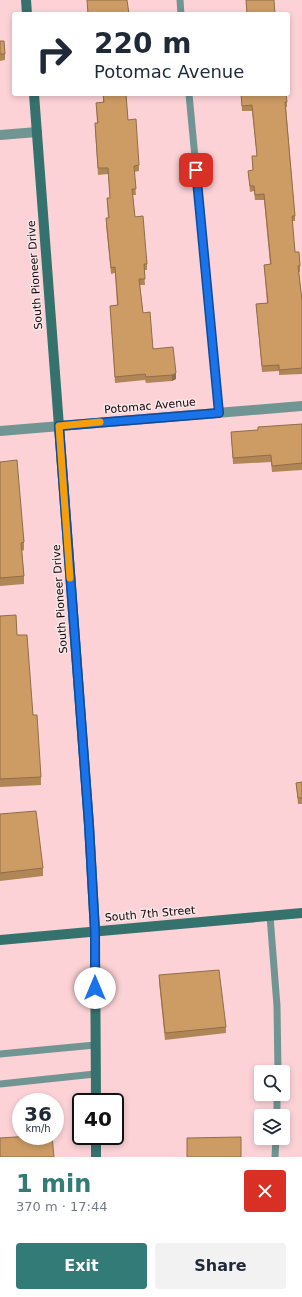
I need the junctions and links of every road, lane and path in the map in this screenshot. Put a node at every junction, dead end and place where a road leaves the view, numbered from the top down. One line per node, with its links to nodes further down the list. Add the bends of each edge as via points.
1 (26, 0): 3 (street)
2 (180, 0): 4 (lane)
3 (27, 12)
4 (181, 12)
5 (34, 96): 7 (street, South Pioneer Drive)
6 (189, 96): 10 (lane)
7 (37, 132): 8 (street); 11 (street, South Pioneer Drive)
8 (0, 135)
9 (302, 406): 10 (street, Potomac Avenue)
10 (219, 413): 11 (street, Potomac Avenue)
11 (59, 426): 12 (street, Potomac Avenue); 15 (street, South Pioneer Drive)
12 (0, 431)
13 (302, 913): 14 (street, South 7th Street)
14 (270, 916): 15 (street, South 7th Street); 19 (lane, via 277,1006)
15 (95, 931): 16 (street, South 7th Street); 17 (street, South Pioneer Drive)
16 (0, 940)
17 (95, 1045): 18 (lane); 20 (street, South Pioneer Drive)
18 (0, 1054)
19 (278, 1065)
20 (96, 1074): 21 (lane); 22 (street, South Pioneer Drive)
21 (0, 1084)
22 (96, 1093)
23 (96, 1145): 25 (street)
24 (276, 1145): 26 (lane)
25 (96, 1157)
26 (275, 1157)

